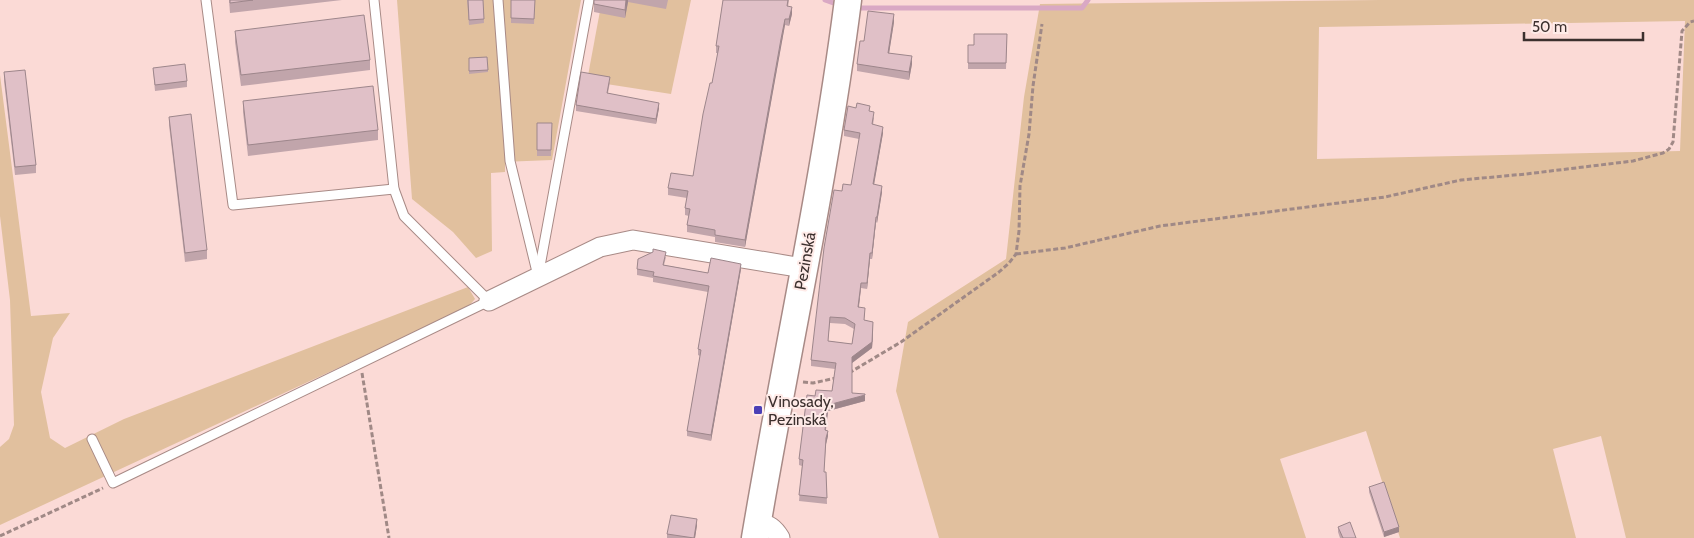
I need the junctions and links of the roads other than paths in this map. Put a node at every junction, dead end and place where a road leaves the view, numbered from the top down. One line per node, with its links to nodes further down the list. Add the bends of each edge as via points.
1 (206, 0): 6 (lane, via 232,205)
2 (374, 0): 6 (lane)
3 (498, 0): 8 (lane, via 510,161)
4 (589, 0): 8 (lane)
5 (848, 7): 7 (main road, Pezinská)
6 (394, 189): 9 (lane, via 404,216)
7 (803, 268): 8 (street, via 633,240 600,247); 11 (main road, Pezinská)
8 (538, 277): 9 (street)
9 (489, 301): 10 (lane, via 113,483)
10 (92, 439)
11 (756, 530): 12 (street, Pezinská, via 769,525)
12 (780, 538)

